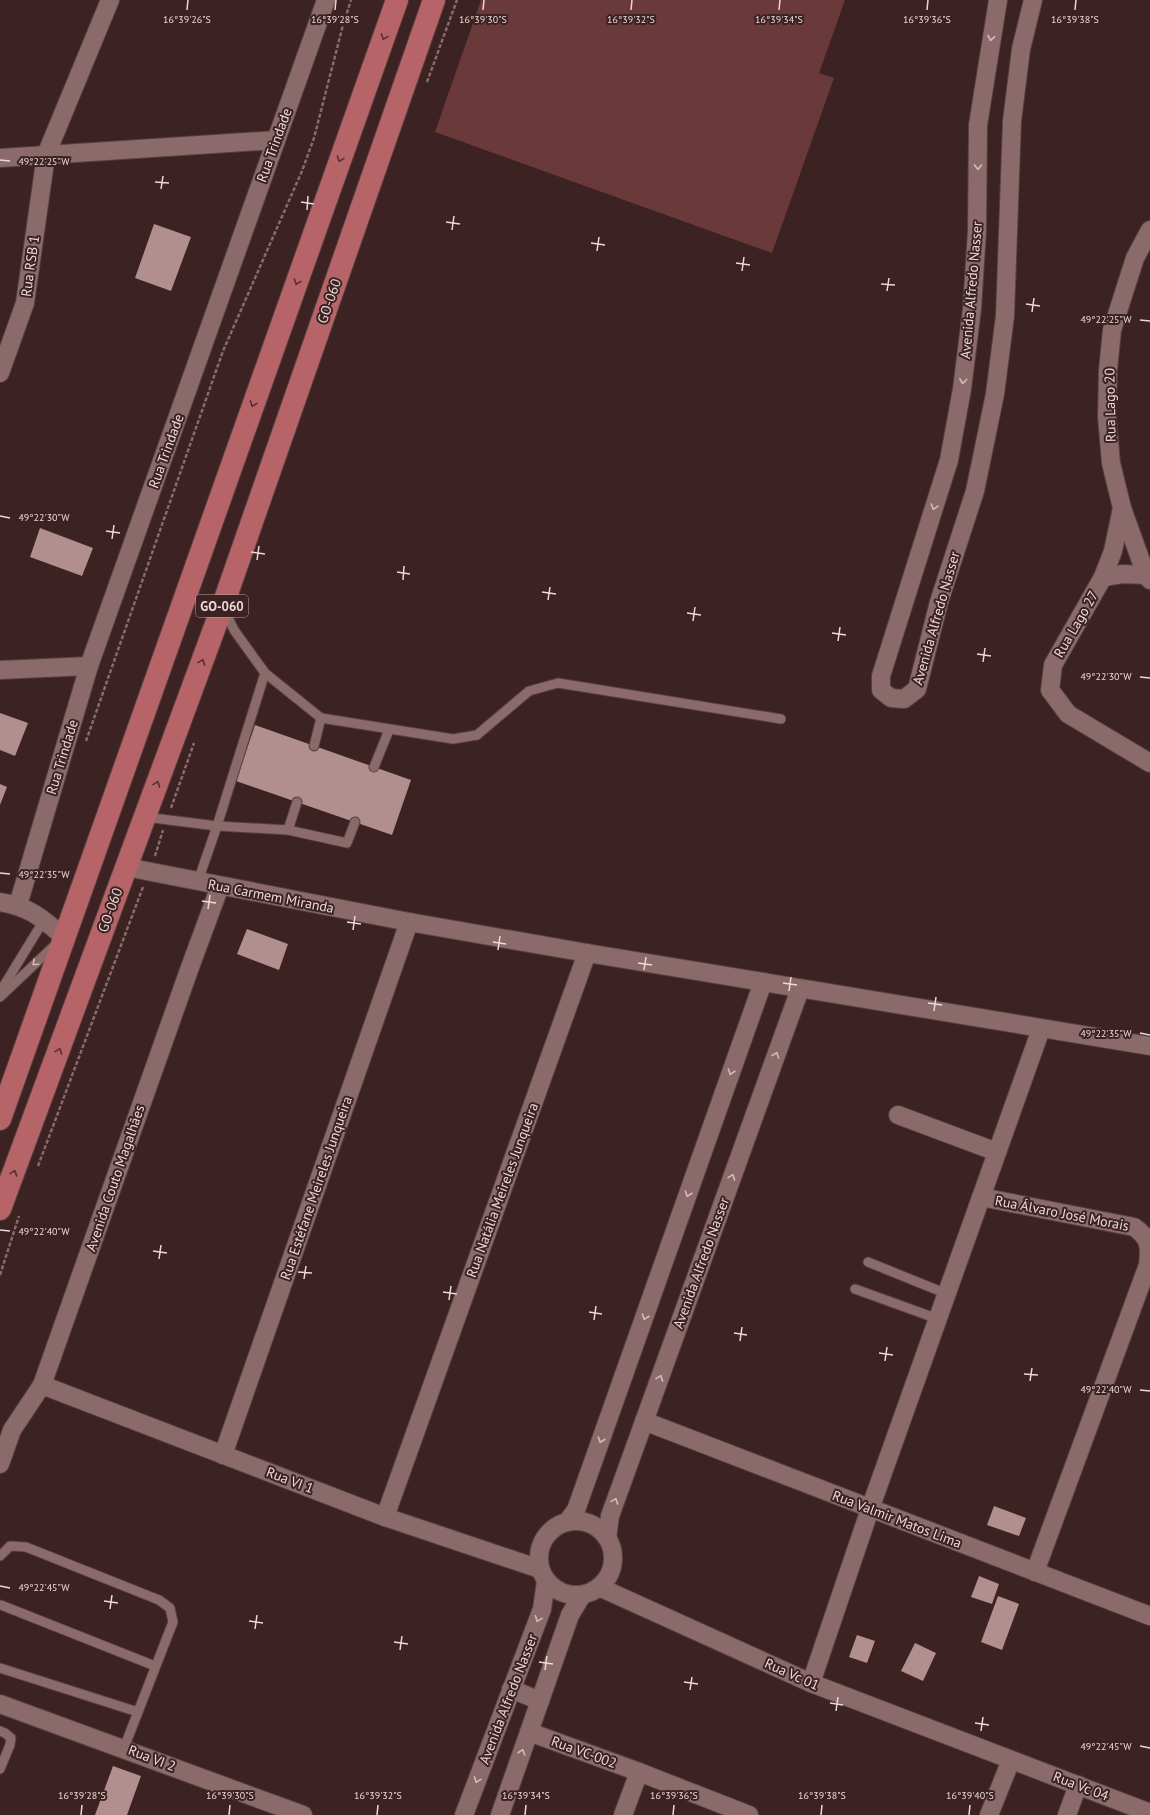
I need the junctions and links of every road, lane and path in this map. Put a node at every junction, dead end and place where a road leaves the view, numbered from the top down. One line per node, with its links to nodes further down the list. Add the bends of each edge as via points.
1 (110, 0): 9 (street, Rua RSB 1)
2 (326, 0): 8 (street, Rua Trindade)
3 (351, 0): 23 (path, via 314,138 223,351)
4 (397, 0): 39 (main road, GO-060 / GO-060, one-way to 39)
5 (434, 0): 16 (main road, GO-060 / GO-060)
6 (998, 0): 7 (street, Avenida Alfredo Nasser, one-way to 7, via 978,125 977,231 972,309 962,389 949,460 882,676 881,690 891,698 904,699 917,689 939,602 975,491 995,394 1005,316 1012,121 1022,49)
7 (1033, 0)
8 (276, 140): 9 (street); 17 (street, Rua Trindade)
9 (46, 155): 10 (street); 12 (street, Rua RSB 1, via 25,303)
10 (0, 158)
11 (1150, 230): 13 (street, Rua Lago 20, via 1135,258 1112,330 1107,417 1111,464)
12 (0, 373)
13 (1122, 508): 14 (street, Rua Lago 27, via 1113,551); 15 (street, Rua Lago 20)
14 (1103, 577): 15 (street, via 1123,574); 25 (street, Rua Lago 27, via 1053,665 1050,690 1068,714)
15 (1148, 578)
16 (222, 605): 19 (lane, via 234,630); 28 (main road, GO-060 / GO-060, one-way to 16)
17 (89, 666): 18 (street); 36 (street, Rua Trindade)
18 (0, 670)
19 (265, 673): 20 (lane); 30 (lane)
20 (321, 718): 22 (lane); 24 (lane)
21 (781, 719): 22 (lane, via 558,683 529,691 477,735 453,739)
22 (389, 730): 26 (lane)
23 (84, 745)
24 (314, 746)
25 (1150, 763)
26 (374, 767)
27 (297, 802): 31 (lane)
28 (145, 817): 30 (lane); 32 (main road, GO-060 / GO-060)
29 (355, 822): 31 (lane, via 347,843)
30 (217, 826): 31 (lane); 33 (lane)
31 (288, 830)
32 (126, 867): 33 (street, Rua Carmem Miranda); 51 (main road, GO-060 / GO-060, one-way to 32)
33 (198, 881): 34 (street, Rua Carmem Miranda)
34 (220, 886): 38 (street, Rua Carmem Miranda); 56 (street, Avenida Couto Magalhães)
35 (0, 902): 36 (street)
36 (18, 905): 37 (street)
37 (44, 920): 39 (street); 43 (lane)
38 (409, 922): 40 (street, Rua Carmem Miranda); 58 (street, Rua Estéfane Meireles Junqueira)
39 (64, 937): 44 (lane, one-way to 44); 48 (main road, GO-060 / GO-060)
40 (586, 953): 41 (street, Rua Carmem Miranda); 61 (street, Rua Natália Meireles Junqueira)
41 (763, 982): 42 (street, Rua Carmem Miranda); 62 (street, one-way to 62, via 576,1510)
42 (800, 988): 45 (street, Rua Carmem Miranda); 57 (street, Avenida Alfredo Nasser, one-way to 42)
43 (0, 993)
44 (0, 997)
45 (1041, 1029): 46 (street, Rua Carmem Miranda); 49 (street)
46 (1150, 1046)
47 (898, 1115): 49 (street)
48 (0, 1119)
49 (997, 1152): 50 (street)
50 (981, 1197): 54 (street); 65 (street, Rua Álvaro José Morais, via 1134,1227 1148,1240 1148,1265)
51 (0, 1209)
52 (868, 1262): 54 (lane)
53 (855, 1289): 55 (lane)
54 (946, 1294): 55 (street)
55 (938, 1319): 60 (street)
56 (42, 1385): 58 (street, Rua VI 1); 59 (street, Avenida Couto Magalhães, via 12,1430)
57 (644, 1421): 60 (street, Rua Valmir Matos Lima); 63 (street, Avenida Alfredo Nasser, one-way to 57, via 610,1516)
58 (223, 1455): 61 (street, Rua VI 1)
59 (0, 1464)
60 (870, 1509): 65 (street, Rua Valmir Matos Lima); 73 (street)
61 (384, 1517): 66 (street, Rua VI 1)
62 (567, 1522): 63 (street, via 583,1521 595,1526); 66 (street, via 558,1525 542,1542 538,1560)
63 (607, 1538): 67 (street, via 612,1549 613,1562 608,1577)
64 (0, 1556): 71 (lane, via 10,1546 26,1547 159,1600 170,1608 172,1622)
65 (1035, 1572): 70 (street, Rua Valmir Matos Lima)
66 (543, 1575): 68 (street, via 553,1588 564,1594); 74 (street, Avenida Alfredo Nasser, one-way to 74, via 542,1609)
67 (600, 1587): 68 (street); 73 (street, Rua Vc 01)
68 (582, 1595): 75 (street, Avenida Alfredo Nasser, via 570,1615)
69 (1, 1606): 71 (lane)
70 (1150, 1616)
71 (155, 1666): 77 (lane)
72 (0, 1668): 77 (lane)
73 (811, 1683): 81 (street, Rua Vc 01)
74 (511, 1689): 75 (street); 87 (street, Avenida Alfredo Nasser, one-way to 87)
75 (540, 1700): 79 (street, Avenida Alfredo Nasser)
76 (0, 1704): 80 (street, Rua VI 2)
77 (138, 1712): 80 (lane)
78 (0, 1731): 82 (lane, via 11,1738)
79 (529, 1732): 83 (street, Rua VC-002); 88 (street, Avenida Alfredo Nasser, one-way to 79)
80 (124, 1748): 86 (street, Rua VI 2)
81 (1011, 1760): 84 (street, Rua Vc 04); 91 (street)
82 (0, 1769)
83 (639, 1772): 89 (street); 90 (street, Rua VC-002)
84 (1078, 1785): 85 (street, Rua Vc 04); 92 (street, Rua Vc 04)
85 (1150, 1813)
86 (303, 1815)
87 (464, 1815)
88 (500, 1815)
89 (623, 1815)
90 (749, 1815)
91 (989, 1815)
92 (1066, 1815)

